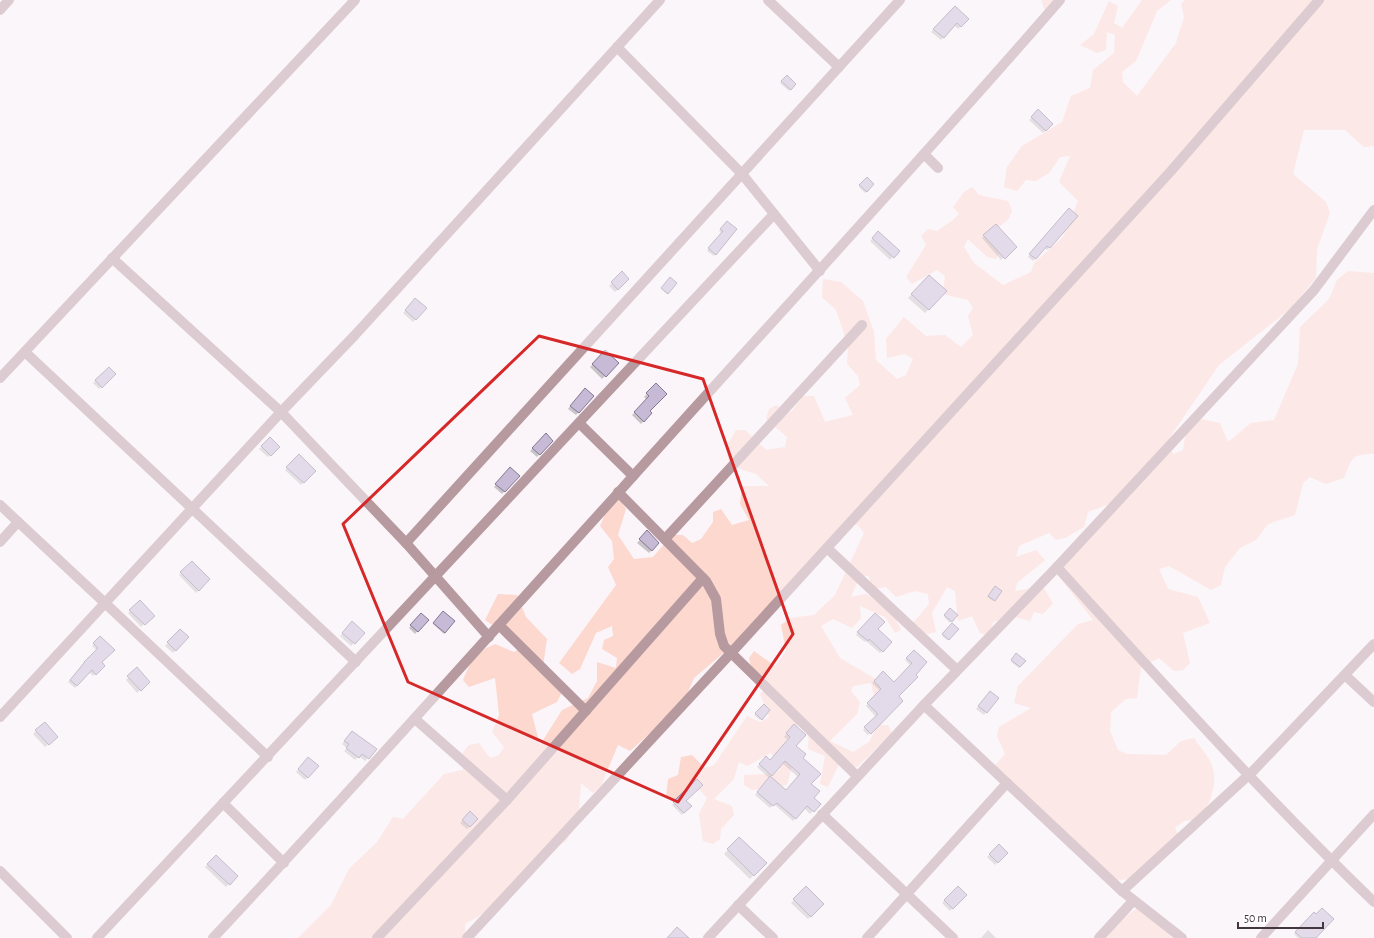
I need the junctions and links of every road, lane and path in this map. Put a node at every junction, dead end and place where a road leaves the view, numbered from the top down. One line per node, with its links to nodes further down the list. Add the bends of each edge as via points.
1 (9, 0): 8 (street)
2 (355, 0): 16 (street)
3 (660, 0): 9 (street)
4 (768, 0): 10 (street)
5 (900, 0): 10 (street)
6 (1060, 0): 11 (street)
7 (1319, 0): 31 (street, via 1171,171)
8 (0, 10)
9 (617, 46): 13 (street); 21 (street, via 355,335)
10 (839, 68): 13 (street)
11 (924, 154): 12 (street); 17 (street)
12 (938, 168)
13 (742, 174): 15 (street); 30 (street)
14 (1374, 210): 32 (street, via 1314,290)
15 (774, 214): 17 (street); 22 (street)
16 (112, 258): 19 (street); 21 (street)
17 (820, 271): 23 (street)
18 (862, 325): 28 (street)
19 (24, 352): 20 (street); 26 (street)
20 (0, 378)
21 (281, 412): 26 (street); 30 (street)
22 (579, 423): 23 (street); 33 (street)
23 (633, 476): 24 (street)
24 (618, 492): 28 (street); 36 (street)
25 (0, 505): 27 (street)
26 (192, 509): 35 (street); 40 (street)
27 (18, 522): 29 (street); 35 (street)
28 (665, 539): 34 (street)
29 (0, 542)
30 (406, 544): 33 (street)
31 (827, 548): 39 (street); 41 (street)
32 (1057, 567): 41 (street); 50 (street)
33 (435, 577): 37 (street); 40 (street)
34 (703, 578): 39 (street, via 716,598 720,634 724,646); 45 (street)
35 (106, 603): 46 (street); 48 (street)
36 (499, 625): 37 (street); 45 (street)
37 (489, 637): 47 (street)
38 (1374, 644): 42 (street)
39 (731, 653): 49 (street); 68 (street)
40 (356, 662): 48 (street)
41 (957, 670): 44 (street)
42 (1345, 675): 43 (street); 50 (street)
43 (1374, 702)
44 (924, 705): 49 (street); 51 (street)
45 (586, 711): 52 (street)
46 (0, 717)
47 (415, 719): 52 (street); 57 (street)
48 (268, 757): 53 (street)
49 (857, 776): 54 (street)
50 (1248, 776): 56 (street); 59 (street)
51 (1007, 783): 59 (street); 60 (street)
52 (507, 800): 67 (street)
53 (223, 803): 57 (street); 65 (street)
54 (822, 814): 60 (street); 63 (street)
55 (1374, 814): 56 (street)
56 (1332, 862): 62 (street); 75 (street)
57 (284, 863): 66 (street)
58 (0, 871): 64 (street)
59 (1122, 891): 61 (street)
60 (907, 894): 71 (street); 72 (street)
61 (1133, 901): 73 (street); 74 (street)
62 (1374, 902)
63 (738, 905): 69 (street); 70 (street)
64 (67, 938)
65 (97, 938)
66 (213, 938)
67 (377, 938)
68 (467, 938)
69 (708, 938)
70 (773, 938)
71 (867, 938)
72 (953, 938)
73 (1099, 938)
74 (1182, 938)
75 (1261, 938)

